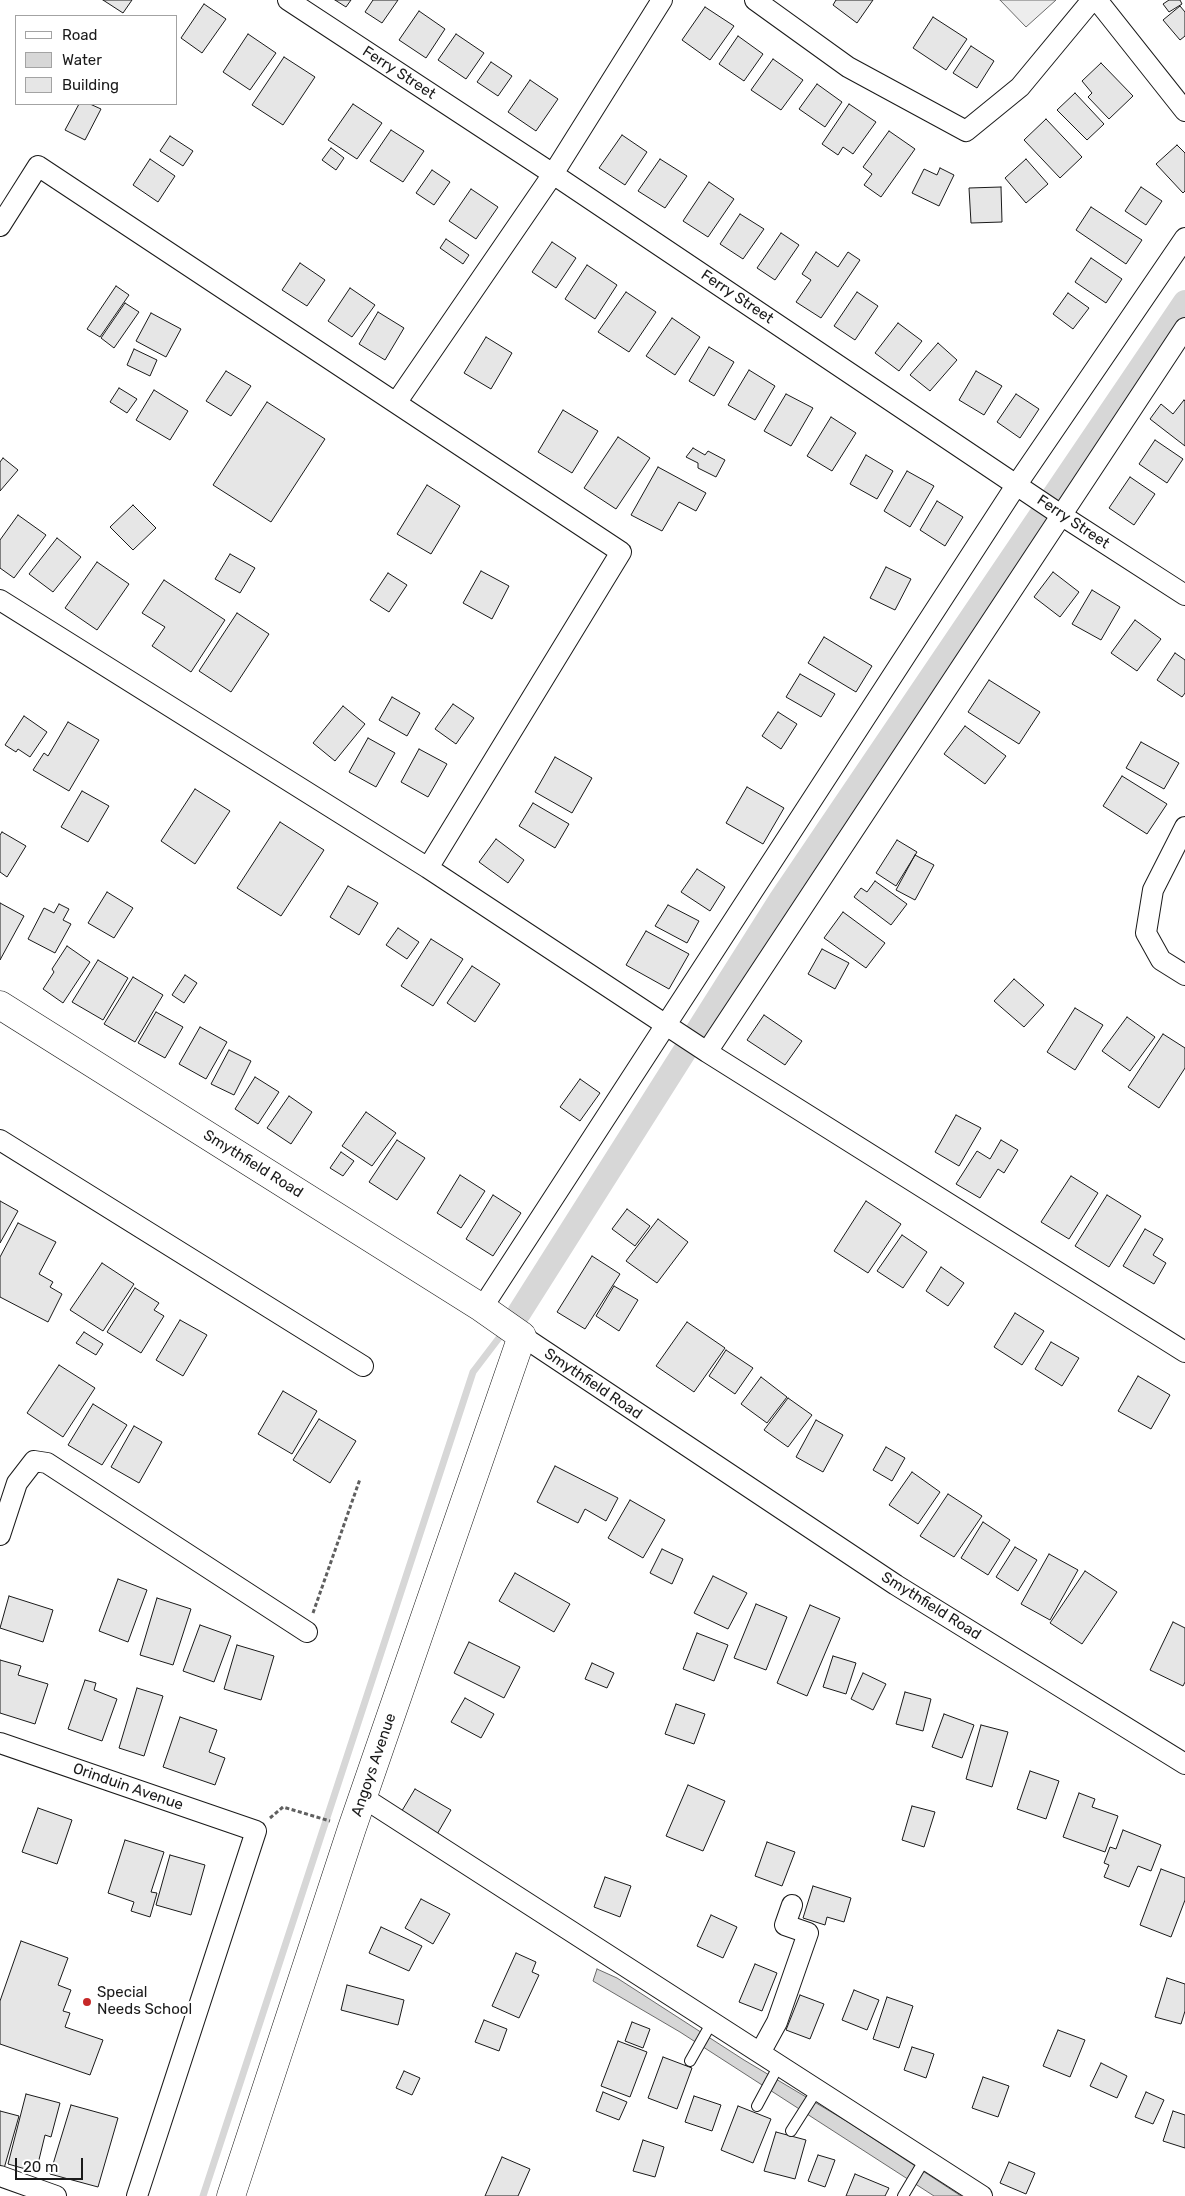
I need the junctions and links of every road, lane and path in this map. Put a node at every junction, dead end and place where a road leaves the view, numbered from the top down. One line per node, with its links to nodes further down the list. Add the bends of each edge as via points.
1 (288, 0): 7 (street, Ferry Street)
2 (662, 0): 7 (street)
3 (755, 0): 4 (street, via 848,66 966,131 1020,87)
4 (1092, 0)
5 (1098, 0): 6 (street)
6 (1185, 111)
7 (553, 174): 11 (street); 12 (street, Ferry Street)
8 (0, 226): 11 (street, via 38,166)
9 (1185, 238): 12 (street)
10 (1185, 328): 13 (street)
11 (396, 403): 17 (street, via 621,552)
12 (1017, 484): 13 (street, Ferry Street); 20 (street)
13 (1061, 515): 14 (street, Ferry Street); 21 (street)
14 (1185, 595)
15 (0, 600): 17 (street)
16 (1185, 827): 18 (street, via 1153,890 1146,933 1161,960)
17 (428, 868): 20 (street)
18 (1185, 975)
19 (0, 1005): 23 (street, Smythfield Road)
20 (666, 1024): 21 (street); 23 (street)
21 (707, 1052): 25 (street)
22 (0, 1140): 26 (street)
23 (482, 1308): 24 (street, Smythfield Road)
24 (522, 1336): 31 (street, Smythfield Road, via 896,1585); 32 (street, Angoys Avenue)
25 (1185, 1352)
26 (363, 1366)
27 (360, 1479): 29 (path)
28 (0, 1535): 29 (street, via 17,1483 34,1461 47,1463)
29 (307, 1632)
30 (0, 1743): 47 (street, Orinduin Avenue, via 256,1831)
31 (1185, 1764)
32 (364, 1798): 36 (street); 48 (street, Angoys Avenue)
33 (283, 1807): 34 (path)
34 (337, 1823)
35 (792, 1905): 37 (street, via 785,1925 808,1933 777,2022)
36 (710, 2025): 37 (street); 38 (lane)
37 (760, 2053): 39 (street)
38 (690, 2061)
39 (776, 2069): 40 (street); 41 (lane)
40 (816, 2092): 42 (lane); 43 (street)
41 (757, 2106)
42 (791, 2131)
43 (923, 2162): 45 (street); 49 (lane)
44 (0, 2176): 46 (street)
45 (979, 2195)
46 (56, 2196)
47 (137, 2196)
48 (231, 2196)
49 (902, 2196)

